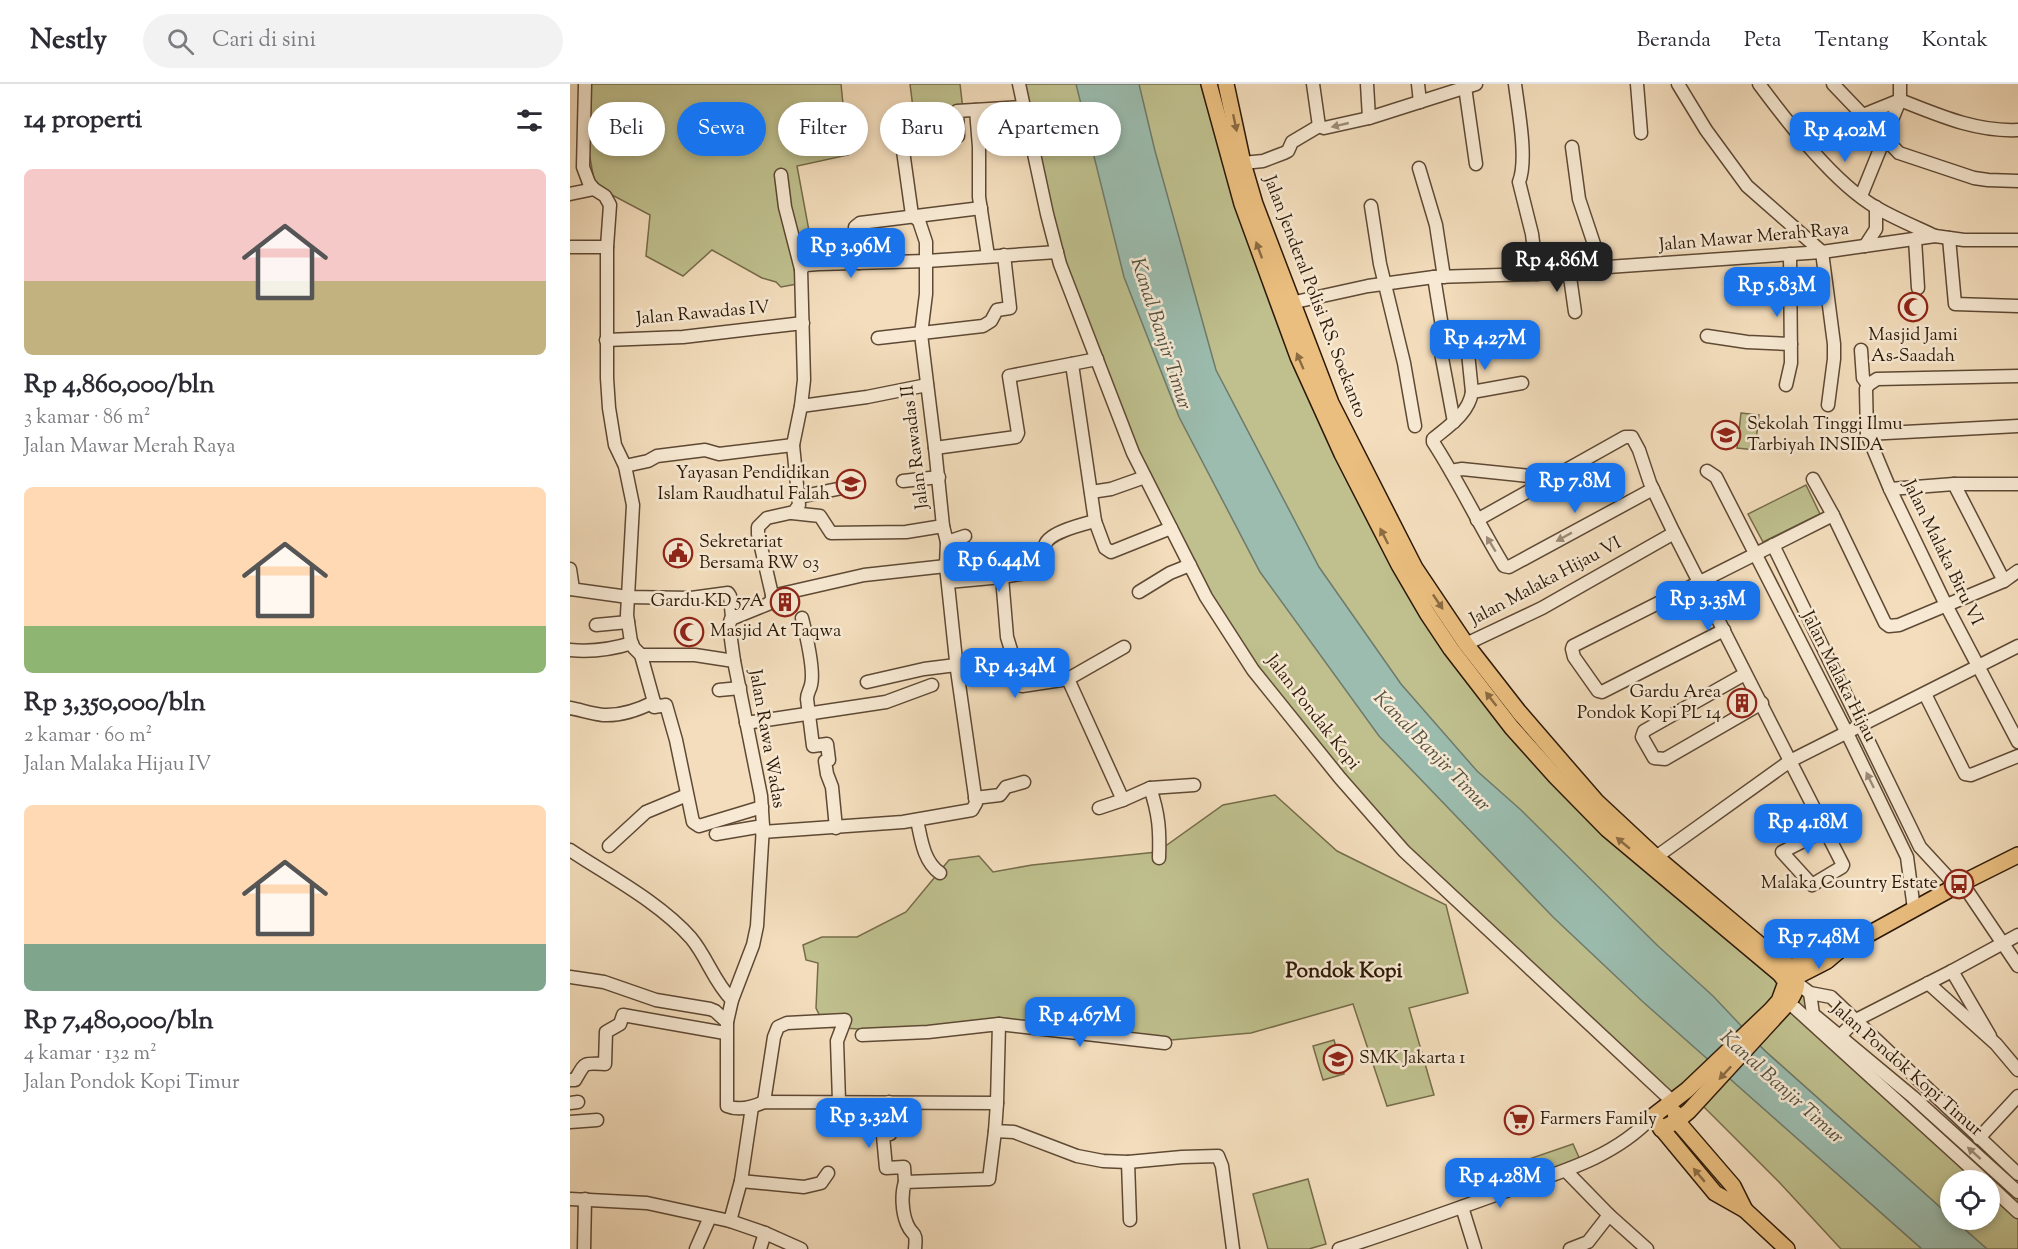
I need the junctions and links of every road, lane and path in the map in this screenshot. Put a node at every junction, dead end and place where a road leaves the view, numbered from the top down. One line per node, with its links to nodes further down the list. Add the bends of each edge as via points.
1 (585, 84): 34 (street, via 583,167)
2 (1019, 84): 16 (street, Jalan Pondak Kopi)
3 (1209, 84): 62 (main road, Jalan Jenderal Polisi RS. Soekanto, one-way to 3, via 1242,204)
4 (1226, 84): 29 (main road, Jalan Jenderal Polisi RS. Soekanto, one-way to 29)
5 (1313, 84): 22 (street)
6 (1367, 84): 21 (street)
7 (1418, 84): 17 (street)
8 (1515, 84): 58 (street, via 1522,160 1519,182)
9 (1637, 84): 24 (street)
10 (1678, 84): 49 (street, via 1747,186)
11 (1759, 84): 36 (street, via 1784,118)
12 (1833, 84): 20 (street)
13 (1900, 84): 15 (street)
14 (1470, 85): 17 (street); 30 (street)
15 (1900, 100): 20 (street); 23 (street, via 1974,126); 25 (street)
16 (1023, 102)
17 (1419, 102): 21 (street)
18 (976, 110): 19 (street); 39 (street)
19 (965, 111)
20 (1863, 115): 25 (street)
21 (1369, 118): 22 (street, one-way to 22)
22 (1319, 126): 29 (street, via 1292,142 1284,153)
23 (2018, 130)
24 (1641, 133)
25 (1885, 140): 33 (street, via 1899,153 1951,172 1988,180); 36 (street)
26 (1572, 147): 55 (street, via 1580,199)
27 (904, 156): 40 (street, Jalan Rawadas II)
28 (1035, 156): 48 (street, Jalan Pondak Kopi)
29 (1243, 163): 62 (main road, Jalan Jenderal Polisi RS. Soekanto)
30 (1476, 164)
31 (1419, 168): 59 (street, via 1436,225)
32 (781, 175): 56 (street)
33 (2018, 181)
34 (594, 189): 35 (street); 47 (street, via 610,205)
35 (570, 194)
36 (1861, 196): 38 (street)
37 (1371, 206): 60 (street)
38 (1876, 207): 41 (street); 45 (street, via 1876,229)
39 (981, 208): 40 (street); 52 (street)
40 (914, 216): 53 (street, Jalan Rawadas II, via 922,230); 54 (street, via 856,225)
41 (1935, 236): 42 (street, Jalan Mawar Merah Raya); 43 (street, Jalan Mawar Merah Raya)
42 (1949, 238): 44 (street, Jalan Mawar Merah Raya); 63 (street, via 1957,305)
43 (1915, 239): 45 (street, Jalan Mawar Merah Raya); 61 (street)
44 (2018, 240)
45 (1865, 246): 49 (street, Jalan Mawar Merah Raya)
46 (570, 247): 47 (street)
47 (607, 247): 69 (street)
48 (1057, 252): 51 (street); 73 (street, Jalan Pondak Kopi)
49 (1822, 252): 50 (street, Jalan Mawar Merah Raya); 81 (street, via 1834,344)
50 (1790, 254): 55 (street, Jalan Mawar Merah Raya); 70 (street)
51 (1004, 255): 52 (street); 66 (street, via 1010,308 997,310 983,326)
52 (988, 256): 53 (street)
53 (927, 261): 54 (street); 66 (street, Jalan Rawadas II)
54 (859, 263): 56 (street, via 806,265)
55 (1602, 268): 57 (street, Jalan Mawar Merah Raya)
56 (801, 269): 65 (street)
57 (1569, 270): 58 (street, Jalan Mawar Merah Raya); 64 (street)
58 (1537, 274): 59 (street, Jalan Mawar Merah Raya)
59 (1439, 277): 60 (street, Jalan Mawar Merah Raya); 83 (street, via 1444,339 1439,342)
60 (1384, 284): 62 (street, Jalan Mawar Merah Raya); 84 (street)
61 (1918, 288)
62 (1286, 304): 136 (main road, Jalan Jenderal Polisi RS. Soekanto, one-way to 136, via 1331,403 1415,568); 139 (main road, Jalan Jenderal Polisi RS. Soekanto, one-way to 62, via 1399,565 1342,454 1298,357)
63 (2018, 306)
64 (1575, 312)
65 (803, 323): 69 (street, Jalan Rawadas IV, via 683,337); 82 (street)
66 (921, 334): 68 (street); 77 (street, Jalan Rawadas II)
67 (1707, 336): 70 (street)
68 (878, 338)
69 (606, 340): 89 (street, via 609,408 615,445)
70 (1791, 344): 78 (street)
71 (1861, 350): 79 (street, Jalan Malaka Biru VI, via 1863,378)
72 (1468, 353): 80 (street)
73 (1097, 359): 74 (street); 93 (street, Jalan Pondak Kopi)
74 (1072, 364): 88 (street, via 1009,376 1016,437); 102 (street)
75 (2018, 376): 79 (street, via 1877,379)
76 (1522, 383): 80 (street)
77 (927, 385): 82 (street); 88 (street, Jalan Rawadas II)
78 (1786, 385)
79 (1868, 385): 86 (street, Jalan Malaka Biru VI)
80 (1472, 392): 83 (street, via 1470,404)
81 (1828, 405)
82 (801, 406): 87 (street)
83 (1454, 422): 90 (street, via 1433,439)
84 (1415, 426)
85 (2018, 426): 86 (street)
86 (1866, 434): 101 (street, Jalan Malaka Biru VI)
87 (793, 445): 89 (street, via 726,454 705,450 657,456); 103 (street)
88 (935, 448): 92 (street, Jalan Rawadas II)
89 (625, 466): 126 (street, via 633,506)
90 (1451, 471): 94 (street); 106 (street)
91 (1707, 471): 114 (street, Jalan Malaka Hijau, via 1716,477)
92 (939, 477): 96 (street); 108 (street, Jalan Rawadas II)
93 (1145, 477): 102 (street); 109 (street, Jalan Pondak Kopi)
94 (1549, 478): 100 (street, via 1625,437 1632,437); 106 (street)
95 (1813, 479): 105 (street)
96 (903, 481)
97 (1954, 484): 98 (street); 101 (street); 120 (street)
98 (2018, 484)
99 (846, 487): 103 (street)
100 (1653, 489): 106 (street, one-way to 106, via 1509,567 1504,566); 110 (street)
101 (1890, 489): 127 (street, Jalan Malaka Biru VI)
102 (1091, 492): 107 (street)
103 (799, 497): 104 (street, via 797,510)
104 (792, 513): 108 (street, via 820,516 831,533 906,532); 125 (street, via 767,518 758,527)
105 (1833, 515): 113 (street); 127 (street, via 1888,626)
106 (1477, 520)
107 (1095, 521): 109 (street, via 1105,548 1111,552); 119 (street, via 1048,539 1046,570)
108 (943, 526): 112 (street, Jalan Rawadas II)
109 (1171, 528): 115 (street, Jalan Pondak Kopi)
110 (1674, 533): 122 (street); 136 (street, Jalan Malaka Hijau VI, via 1542,608)
111 (965, 536): 112 (street)
112 (947, 542): 116 (street, Jalan Rawadas II)
113 (1773, 545): 114 (street); 132 (street, Jalan Malaka Hijau)
114 (1754, 555): 122 (street); 134 (street, Jalan Malaka Hijau)
115 (1190, 565): 124 (street); 207 (street, Jalan Pondak Kopi, via 1253,670 1404,851)
116 (946, 566): 121 (street, Jalan Rawadas II); 125 (street, via 864,575)
117 (570, 569): 123 (street)
118 (2018, 571): 120 (street)
119 (1002, 578): 121 (street); 146 (street, via 1007,637 1021,685)
120 (2004, 580): 127 (street)
121 (948, 582): 143 (street, Jalan Rawadas II)
122 (1699, 583): 133 (street); 133 (street, via 1573,646 1574,657 1598,691 1605,692)
123 (571, 589): 126 (street)
124 (1139, 592)
125 (772, 596): 128 (street, via 768,604)
126 (628, 597): 128 (street, via 692,598 728,593); 130 (street)
127 (1946, 605): 144 (street, Jalan Malaka Biru VI)
128 (732, 617): 142 (street, via 729,625)
129 (802, 618): 155 (street, via 810,657)
130 (628, 622): 131 (street); 135 (street)
131 (596, 625)
132 (1814, 629): 134 (street); 157 (street, Jalan Malaka Hijau)
133 (1724, 630): 145 (street)
134 (1798, 639): 158 (street, Jalan Malaka Hijau)
135 (632, 643): 140 (street, via 611,650); 141 (street)
136 (1466, 644): 139 (main road); 162 (main road, Jalan Jenderal Polisi RS. Soekanto)
137 (2018, 646): 144 (street)
138 (1124, 647): 146 (street)
139 (1451, 649): 162 (main road, Jalan Jenderal Polisi RS. Soekanto, one-way to 139, via 1512,728)
140 (570, 650)
141 (641, 655): 142 (street, Jalan Rawa Wadas, via 695,655); 152 (street)
142 (734, 661): 149 (street, Jalan Rawa Wadas)
143 (956, 665): 147 (street); 167 (street, Jalan Rawadas II)
144 (1979, 666): 151 (street); 159 (street, Jalan Malaka Biru VI)
145 (1745, 674): 153 (street); 153 (street, via 1644,732 1642,737 1654,758 1665,759)
146 (1068, 679): 168 (street)
147 (867, 682)
148 (932, 685): 155 (street, via 886,702)
149 (740, 688): 150 (street); 156 (street, Jalan Rawa Wadas)
150 (719, 690)
151 (1925, 694): 157 (street); 160 (street, via 1965,774)
152 (654, 702): 154 (street, via 632,711 603,715); 166 (street, via 654,707 666,705)
153 (1762, 703): 161 (street)
154 (570, 708)
155 (808, 713): 156 (street); 172 (street, via 813,746 827,744 829,760 825,761)
156 (746, 723): 169 (street, Jalan Rawa Wadas)
157 (1861, 725): 158 (street); 177 (street, Jalan Malaka Hijau)
158 (1847, 733): 161 (street); 181 (street, Jalan Malaka Hijau, one-way to 158)
159 (2018, 742)
160 (2018, 756)
161 (1790, 761): 174 (street); 180 (street)
162 (1566, 776): 180 (main road, Jalan Jenderal Polisi RS. Soekanto); 191 (main road, Jalan Jenderal Polisi RS. Soekanto, one-way to 162, via 1607,829)
163 (1024, 782): 167 (street, via 1007,786 1000,795)
164 (1194, 785): 165 (street)
165 (1150, 788): 168 (street); 182 (street, via 1160,828)
166 (687, 795): 169 (street, via 693,822 699,826); 176 (street, via 646,812)
167 (975, 798): 171 (street, via 972,810)
168 (1123, 800): 170 (street)
169 (762, 807): 173 (street, Jalan Rawa Wadas)
170 (1099, 808)
171 (917, 820): 172 (street); 183 (street, via 925,854)
172 (836, 828): 173 (street)
173 (762, 829): 175 (street); 193 (street, Jalan Rawa Wadas, via 757,926)
174 (1825, 830): 174 (street, via 1844,867 1812,885 1782,852)
175 (716, 834)
176 (609, 846)
177 (1922, 848): 181 (street); 184 (street, Jalan Malaka Hijau)
178 (570, 850): 193 (street, via 676,923 704,955)
179 (2018, 855): 184 (main road)
180 (1656, 856): 191 (main road, Jalan Jenderal Polisi RS. Soekanto, via 1778,960)
181 (1906, 856): 185 (street, Jalan Malaka Hijau)
182 (1159, 858)
183 (940, 873)
184 (1959, 885): 185 (main road); 187 (street, Jalan Malaka Hijau)
185 (1914, 909): 191 (main road, via 1840,950 1821,951)
186 (2018, 935): 187 (street)
187 (2002, 944): 188 (street, Jalan Malaka Hijau); 189 (street)
188 (2018, 966)
189 (1952, 971): 192 (street); 196 (street)
190 (570, 977): 199 (street, via 604,982 656,1000 710,1009)
191 (1794, 980): 195 (main road); 197 (street, Jalan Pondok Kopi Timur, via 1832,997); 201 (street, Jalan Pondok Kopi Timur, via 1813,1014)
192 (1928, 983): 196 (street); 197 (street)
193 (732, 1000): 199 (street, Jalan Rawa Wadas)
194 (1795, 1008): 219 (street)
195 (1775, 1012): 207 (main road); 213 (main road, one-way to 213)
196 (1972, 1017): 203 (street)
197 (1856, 1020): 201 (street); 217 (street, Jalan Pondok Kopi Timur)
198 (999, 1024): 200 (street); 202 (street); 210 (street)
199 (726, 1028): 204 (street, via 624,1015 620,1023 606,1032 604,1064 586,1063 575,1080); 211 (street, Jalan Rawa Wadas, via 727,1106)
200 (862, 1035)
201 (1839, 1037): 225 (street, Jalan Pondok Kopi Timur, one-way to 201, via 1913,1097)
202 (1165, 1043)
203 (2018, 1070)
204 (570, 1080)
205 (2018, 1096): 217 (street)
206 (838, 1101): 208 (street); 208 (street, via 837,1041 845,1020 787,1023 778,1027); 209 (street)
207 (1672, 1101): 213 (main road); 215 (main road)
208 (764, 1102): 211 (street)
209 (889, 1102): 210 (street); 224 (street, via 890,1134 883,1136 886,1168 904,1167)
210 (997, 1102): 216 (street)
211 (752, 1107): 223 (street)
212 (597, 1120): 214 (street)
213 (1677, 1121): 215 (main road); 230 (main road, via 1732,1186)
214 (570, 1122)
215 (1651, 1125): 220 (street, via 1604,1154); 230 (main road, one-way to 215, via 1715,1193)
216 (995, 1131): 218 (street, via 1014,1132 1091,1159); 224 (street, via 989,1179)
217 (1979, 1138): 222 (street, Jalan Pondok Kopi Timur)
218 (1128, 1162): 234 (street); 242 (street, via 1218,1156)
219 (1973, 1170)
220 (1566, 1171): 229 (street); 232 (street)
221 (828, 1173): 223 (street, via 820,1182 804,1187)
222 (2018, 1174)
223 (741, 1181): 235 (street)
224 (905, 1182): 241 (street, via 903,1209 916,1237)
225 (2018, 1192)
226 (2000, 1195): 231 (street)
227 (570, 1199): 228 (street)
228 (585, 1199): 233 (street, via 647,1203); 237 (street)
229 (1462, 1207): 243 (street); 244 (street)
230 (1745, 1210): 247 (main road)
231 (2018, 1212)
232 (1609, 1215): 245 (street, via 1587,1242); 246 (street)
233 (710, 1217): 235 (street); 238 (street)
234 (1130, 1220)
235 (730, 1221): 236 (street)
236 (765, 1233): 239 (street); 240 (street)
237 (584, 1249)
238 (696, 1249)
239 (760, 1249)
240 (801, 1249)
241 (915, 1249)
242 (1233, 1249)
243 (1339, 1249)
244 (1475, 1249)
245 (1570, 1249)
246 (1647, 1249)
247 (1787, 1249)

